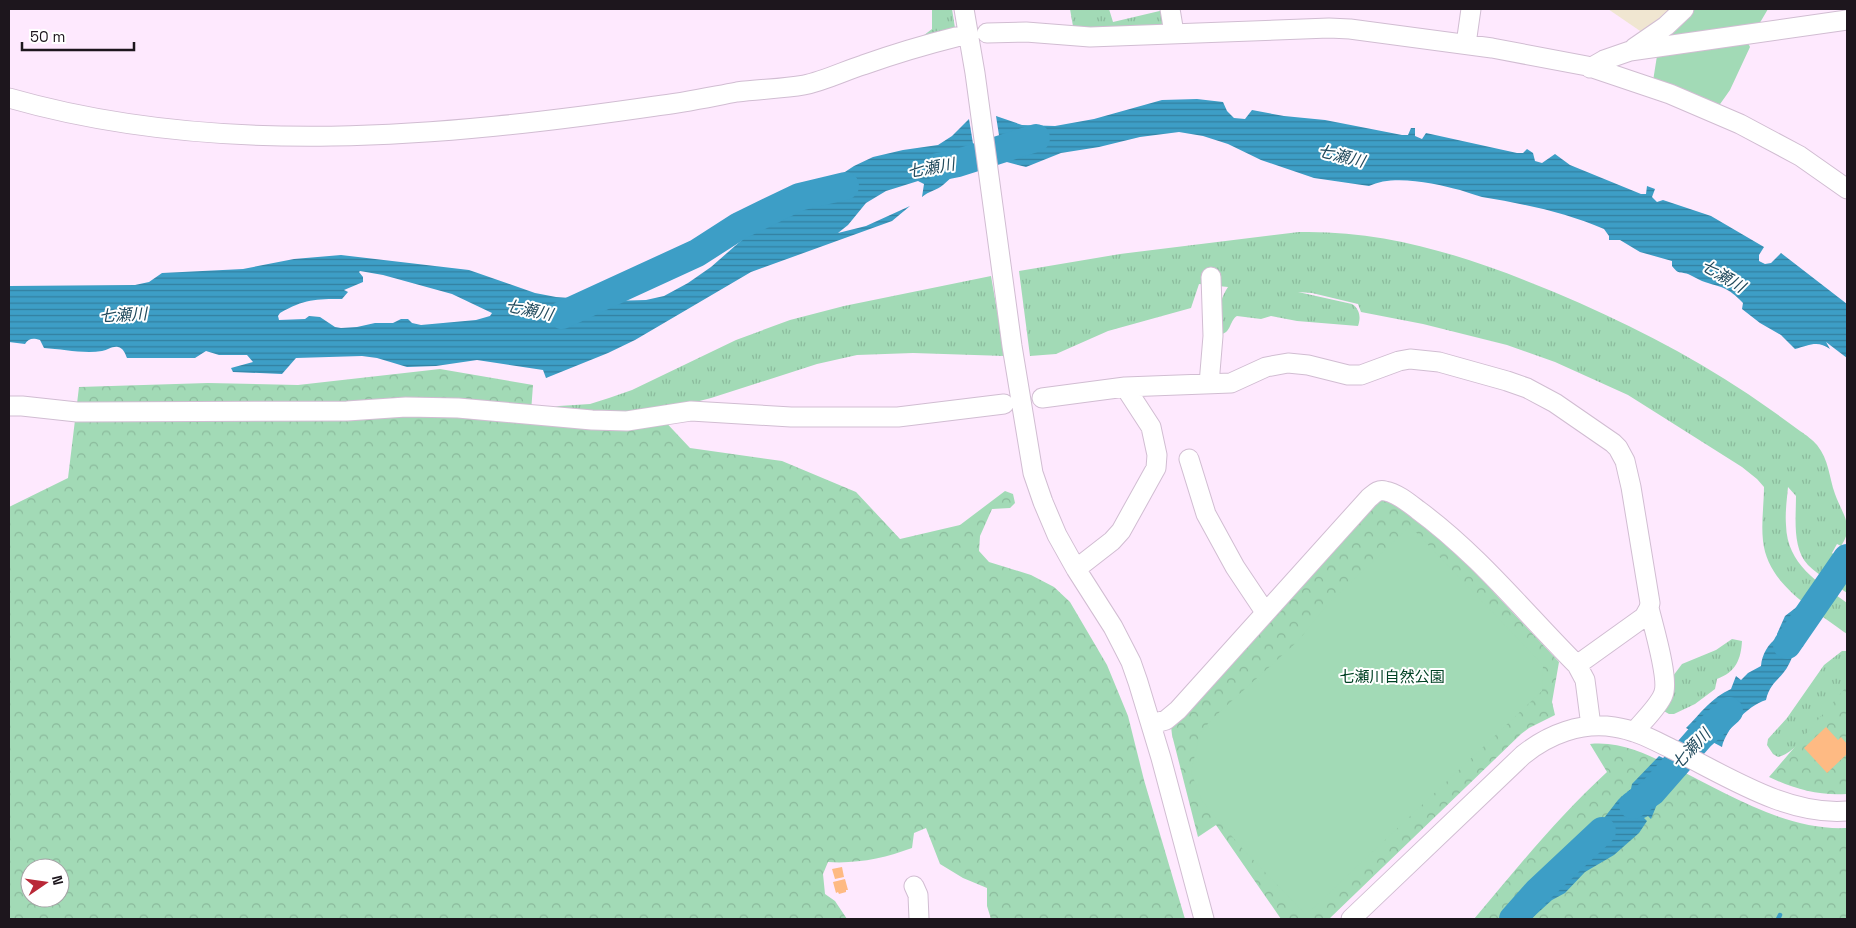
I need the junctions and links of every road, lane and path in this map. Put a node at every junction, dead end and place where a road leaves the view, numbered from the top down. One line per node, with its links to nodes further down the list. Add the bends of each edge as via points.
1 (964, 9): 21 (street, via 1033,473 1050,519)
2 (1170, 9): 7 (street)
3 (1471, 9): 9 (street)
4 (1684, 9): 10 (street)
5 (1847, 20): 10 (street)
6 (987, 33): 7 (street, via 1013,31 1090,37)
7 (1174, 33): 9 (street, via 1350,29)
8 (956, 37): 12 (street, via 902,51 804,85 736,92 558,120 452,130 343,136 201,133 124,123)
9 (1466, 44): 11 (street)
10 (1630, 51): 11 (street)
11 (1590, 68): 13 (street, via 1670,94 1740,124 1800,156)
12 (9, 98)
13 (1847, 189)
14 (1211, 277): 15 (street, via 1213,336)
15 (1209, 384): 16 (street); 22 (street, via 1235,382 1266,367 1288,363 1354,376 1368,374 1399,361 1416,359 1507,381 1546,397 1613,443 1625,461)
16 (1125, 386): 17 (street); 21 (street, via 1150,427 1157,455 1156,468 1121,531)
17 (1042, 398)
18 (1004, 404): 19 (street, via 898,417 791,417 691,411 627,421 458,408 77,412)
19 (9, 406)
20 (1189, 459): 23 (street, via 1206,514)
21 (1076, 569): 25 (street, via 1122,642)
22 (1649, 608): 24 (street, via 1644,617); 27 (street, via 1665,690)
23 (1265, 612): 24 (street, via 1369,498 1384,490 1413,506 1449,535); 25 (street, via 1178,710 1166,720)
24 (1578, 665): 26 (street, via 1585,680)
25 (1152, 724): 31 (street)
26 (1591, 726): 27 (street, via 1613,726); 32 (street, via 1554,734 1530,748)
27 (1634, 732): 28 (street, via 1782,802 1804,809)
28 (1847, 811)
29 (914, 886): 30 (street, via 918,895)
30 (919, 919)
31 (1204, 919)
32 (1351, 919)

